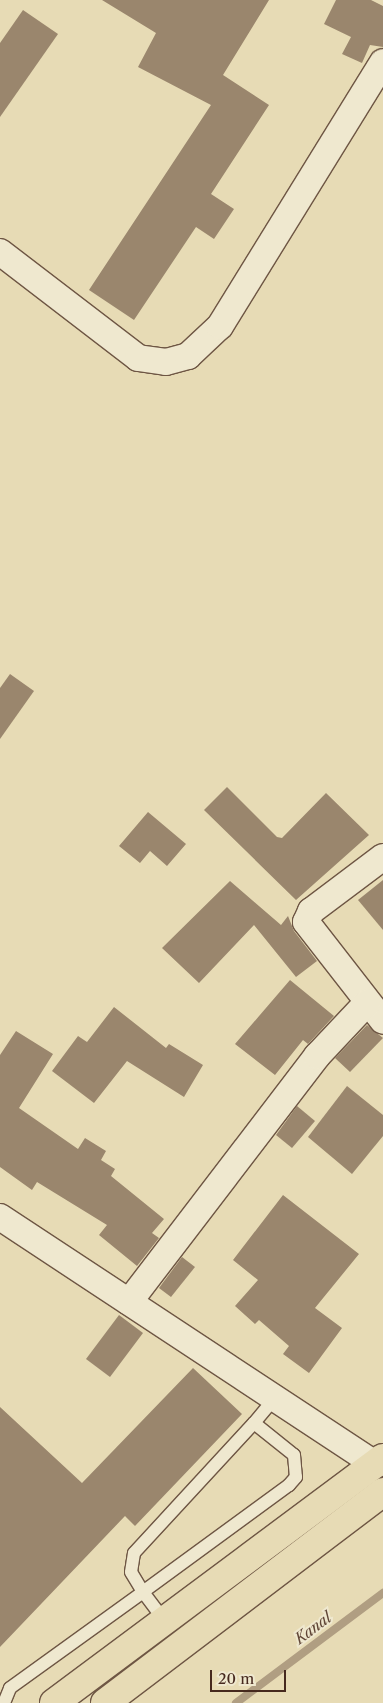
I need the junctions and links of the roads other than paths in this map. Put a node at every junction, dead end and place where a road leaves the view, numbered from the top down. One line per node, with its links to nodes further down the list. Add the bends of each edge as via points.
1 (383, 62): 2 (street, via 220,326 188,356 166,362 138,358)
2 (0, 252)
3 (383, 857): 4 (street, via 311,911 306,922)
4 (375, 1012): 6 (street, via 317,1056)
5 (0, 1217): 6 (street)
6 (129, 1302): 7 (street)
7 (275, 1398): 8 (lane); 9 (street)
8 (254, 1423): 11 (lane, via 134,1553 131,1572); 11 (lane, via 294,1455 296,1477 290,1485)
9 (379, 1462): 12 (highway)
10 (383, 1492): 15 (highway)
11 (144, 1592): 12 (lane); 13 (lane, via 10,1688)
12 (166, 1622): 14 (highway)
13 (4, 1703)
14 (54, 1703)
15 (105, 1703)

